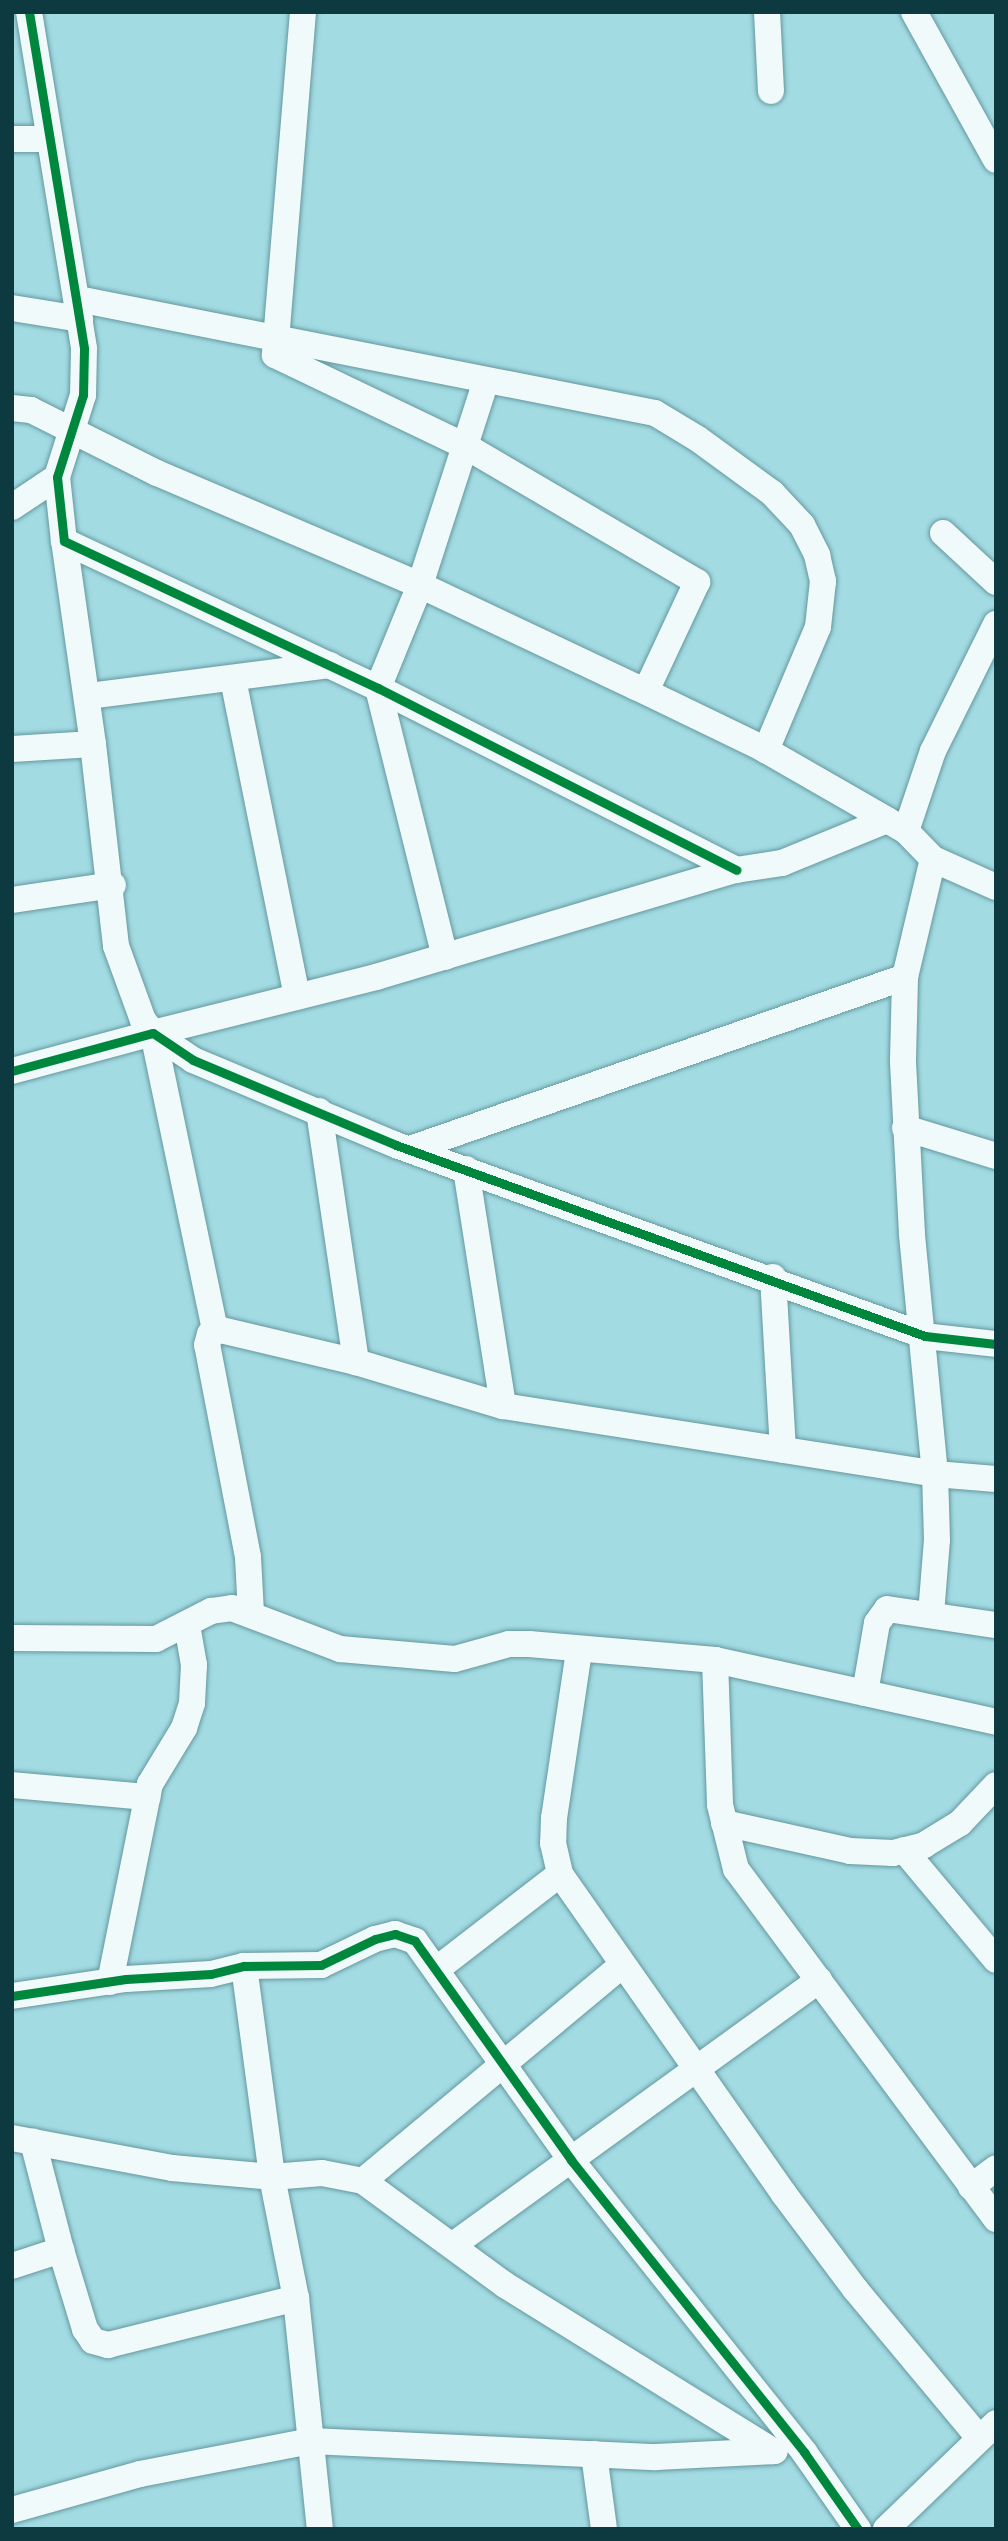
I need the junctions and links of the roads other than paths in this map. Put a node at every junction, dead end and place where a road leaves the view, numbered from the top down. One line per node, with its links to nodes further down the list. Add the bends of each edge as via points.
1 (29, 12): 7 (street)
2 (303, 12): 11 (street)
3 (767, 12): 5 (street)
4 (915, 12): 8 (street)
5 (771, 91)
6 (12, 139): 7 (street)
7 (48, 139): 10 (street)
8 (996, 160)
9 (12, 308): 10 (street)
10 (79, 309): 11 (street); 14 (street, via 83,396)
11 (277, 340): 12 (street); 15 (street, via 275,355)
12 (486, 380): 15 (street); 30 (street, via 655,413 772,493 802,525 817,555 823,581 818,627)
13 (12, 408): 14 (street, via 31,410)
14 (69, 428): 16 (street); 21 (street, via 194,489)
15 (467, 447): 21 (street); 26 (street, via 697,582)
16 (57, 477): 17 (street); 19 (street)
17 (15, 510)
18 (943, 533): 20 (street)
19 (64, 541): 23 (street); 27 (street)
20 (996, 582)
21 (420, 585): 25 (street); 26 (street)
22 (996, 624): 31 (street)
23 (330, 665): 24 (street); 25 (street)
24 (233, 679): 27 (street); 39 (street)
25 (378, 688): 33 (street); 37 (street)
26 (646, 691): 30 (street)
27 (89, 696): 28 (street)
28 (93, 744): 29 (street); 34 (street)
29 (12, 749)
30 (766, 750): 31 (street)
31 (896, 826): 32 (street); 33 (street, via 818,852)
32 (933, 859): 35 (street); 38 (street)
33 (736, 870): 37 (street)
34 (113, 885): 36 (street); 40 (street, via 117,946 143,1020)
35 (996, 887)
36 (12, 900)
37 (445, 957): 39 (street)
38 (905, 977): 43 (street); 44 (street)
39 (297, 997): 40 (street)
40 (153, 1033): 41 (street); 42 (street, via 193,1060); 48 (street)
41 (12, 1071)
42 (319, 1111): 44 (street); 51 (street)
43 (905, 1128): 45 (street); 49 (street)
44 (410, 1149): 46 (street)
45 (996, 1156)
46 (466, 1169): 47 (street); 52 (street)
47 (773, 1277): 49 (street); 53 (street)
48 (215, 1331): 51 (street); 56 (street, via 207,1345 248,1557)
49 (925, 1335): 50 (street); 54 (street)
50 (996, 1344)
51 (356, 1362): 52 (street)
52 (503, 1406): 53 (street)
53 (783, 1450): 54 (street)
54 (935, 1474): 55 (street); 57 (street, via 937,1541)
55 (996, 1479)
56 (251, 1613): 58 (street, via 232,1608 211,1611); 61 (street, via 307,1640 340,1649 455,1659 509,1644)
57 (930, 1614): 59 (street); 63 (street, via 893,1606 880,1615)
58 (187, 1625): 60 (street, via 156,1639); 67 (street, via 194,1665 192,1703)
59 (996, 1625)
60 (12, 1638)
61 (579, 1651): 62 (street); 70 (street, via 554,1818 553,1843)
62 (715, 1660): 63 (street); 68 (street, via 715,1748)
63 (865, 1693): 64 (street)
64 (996, 1723)
65 (12, 1785): 67 (street)
66 (996, 1785): 69 (street, via 960,1823 924,1845)
67 (147, 1797): 76 (street, via 132,1890)
68 (724, 1824): 69 (street, via 850,1851); 75 (street, via 736,1869)
69 (904, 1850): 71 (street)
70 (560, 1874): 72 (street); 74 (street)
71 (996, 1960)
72 (622, 1965): 78 (street); 79 (street)
73 (244, 1966): 74 (street, via 321,1965 374,1939 395,1934 415,1941); 76 (street); 83 (street)
74 (436, 1969): 78 (street)
75 (819, 1980): 79 (street); 85 (street)
76 (110, 1982): 77 (street)
77 (12, 1996)
78 (500, 2064): 81 (street); 84 (street)
79 (697, 2070): 81 (street); 91 (street, via 855,2289)
80 (22, 2140): 83 (street, via 133,2162); 88 (street)
81 (571, 2160): 87 (street); 94 (street)
82 (996, 2168): 85 (street)
83 (272, 2177): 84 (street, via 322,2174); 90 (street)
84 (363, 2181): 87 (street)
85 (971, 2187): 86 (street)
86 (996, 2219)
87 (453, 2245): 93 (street, via 582,2335)
88 (61, 2250): 89 (street); 90 (street, via 85,2329 93,2341 108,2345)
89 (12, 2266)
90 (296, 2298): 92 (street)
91 (991, 2428): 100 (street)
92 (312, 2441): 95 (street); 96 (street, via 141,2474); 97 (street)
93 (774, 2451): 94 (street); 95 (street, via 656,2457)
94 (804, 2452): 99 (street)
95 (594, 2454): 98 (street)
96 (12, 2510)
97 (320, 2529)
98 (604, 2529)
99 (858, 2529)
100 (886, 2529)

